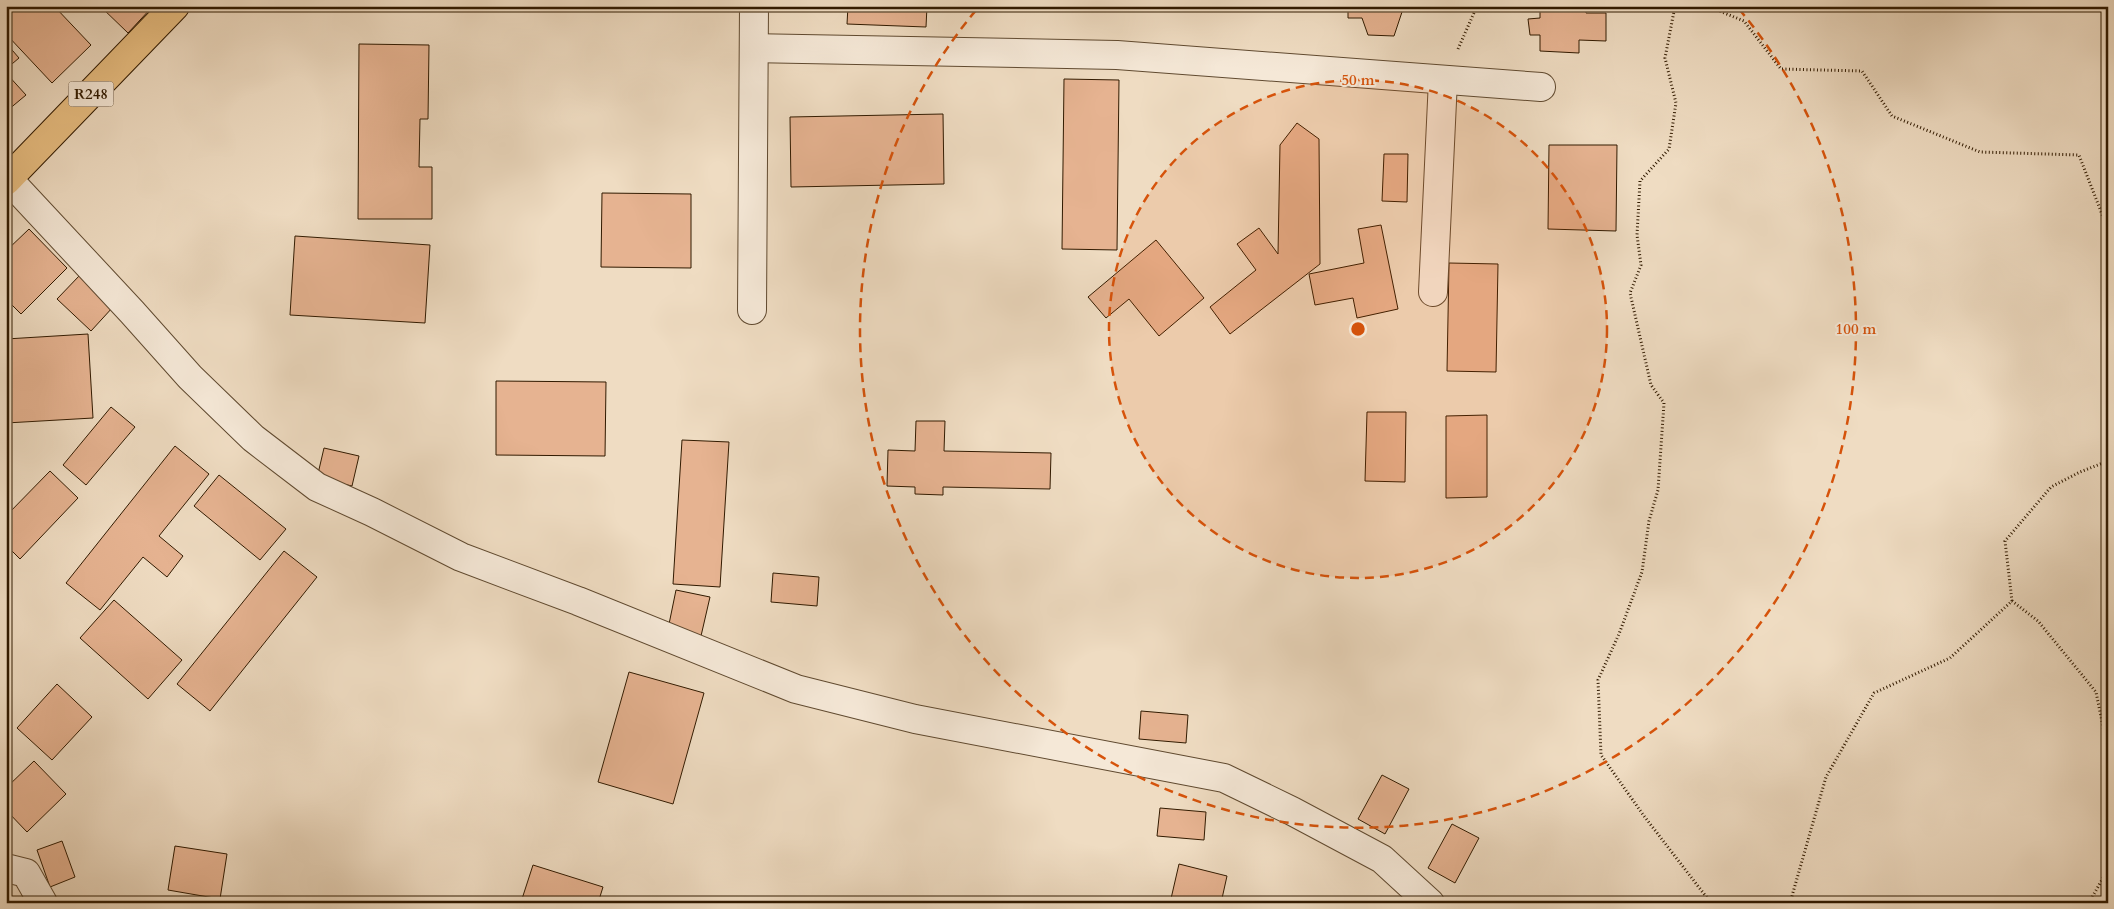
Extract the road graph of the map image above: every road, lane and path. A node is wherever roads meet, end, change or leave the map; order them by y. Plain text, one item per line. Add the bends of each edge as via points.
1 (175, 6) edge
2 (754, 6) edge
3 (1477, 6) edge
4 (1675, 6) edge
5 (1707, 6) edge
6 (754, 48) junction
7 (1443, 80) junction
8 (1541, 87) dead end
9 (7, 180) edge
10 (2108, 239) edge
11 (1433, 292) dead end
12 (752, 310) dead end
13 (2108, 461) edge
14 (2012, 601) junction
15 (2108, 751) edge
16 (6, 868) edge
17 (2108, 869) edge
18 (43, 903) edge
19 (1430, 903) edge
20 (1711, 903) edge
21 (1790, 903) edge
22 (2089, 903) edge

1 - 9 main road, R248
2 - 6 street
3 - 7 path
4 - 20 path via 1664,58 1676,103 1669,149 1640,181 1637,235 1641,265 1630,293 1651,385 1664,404 1658,490 1649,521 1642,572 1598,680 1601,755
5 - 10 path via 1744,21 1781,69 1862,71 1892,116 1980,152 2079,155 2105,222
6 - 7 street via 1118,55
6 - 12 street
7 - 8 street
7 - 11 street
9 - 19 street via 190,377 253,438 317,487 461,557 796,688 915,719 1224,778 1382,859
13 - 14 path via 2052,487 2005,541
14 - 15 path via 2038,621 2096,692
14 - 21 path via 1950,658 1874,693 1826,777
16 - 18 street via 26,874
17 - 22 path

